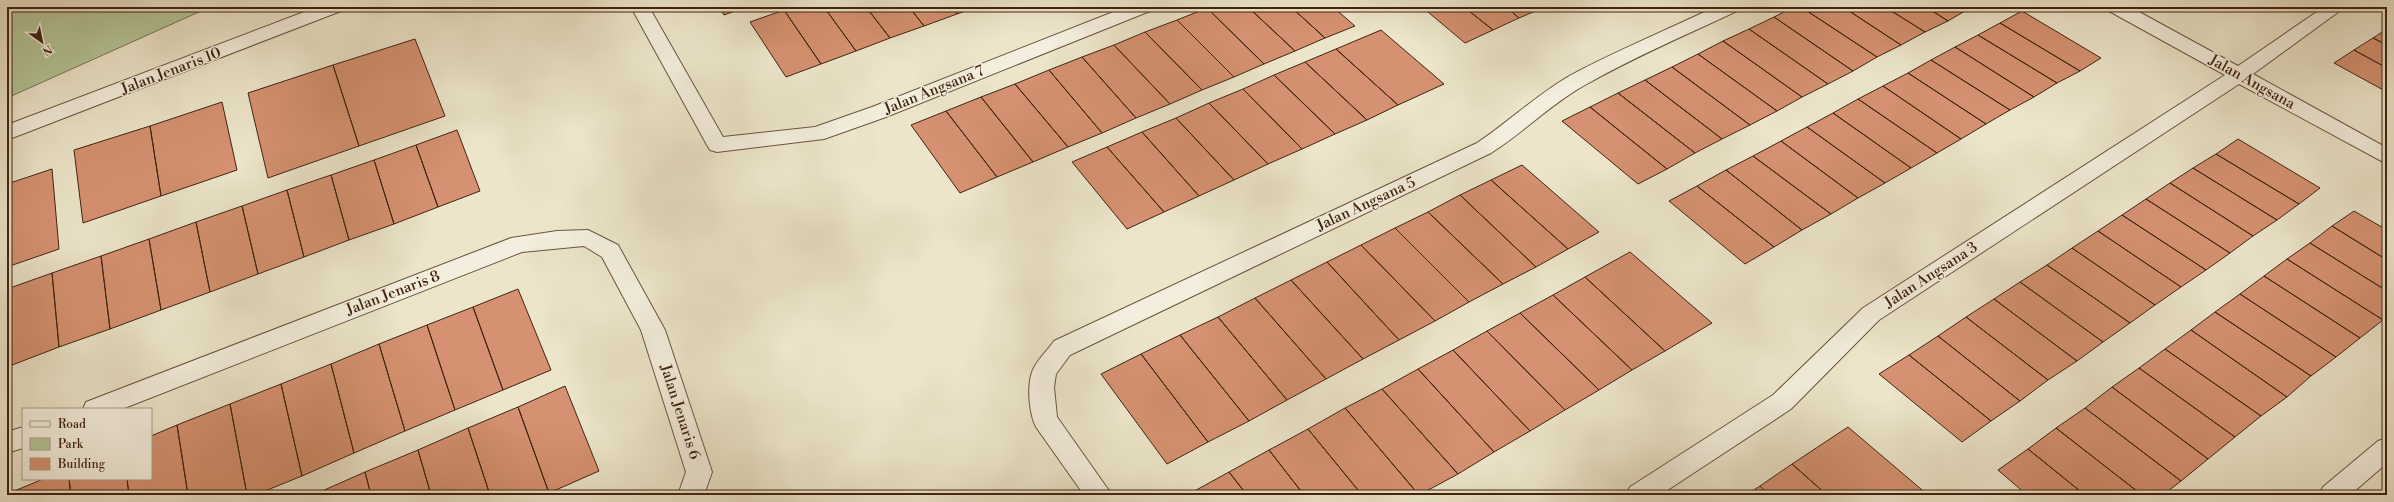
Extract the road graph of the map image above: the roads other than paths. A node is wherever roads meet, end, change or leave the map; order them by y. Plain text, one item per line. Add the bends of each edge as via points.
1 (334, 7) edge
2 (640, 7) edge
3 (1143, 7) edge
4 (1730, 7) edge
5 (2116, 7) edge
6 (2336, 7) edge
7 (2239, 75) junction
8 (7, 133) edge
9 (2387, 157) edge
10 (653, 330) joint
11 (98, 408) edge
12 (22, 437) edge
13 (7, 443) edge
14 (2387, 448) edge
15 (691, 495) edge
16 (1099, 495) edge
17 (1639, 495) edge
18 (2332, 495) edge

1 - 8 street, Jalan Jenaris 10
2 - 3 street, Jalan Angsana 7 via 717,145 817,134 879,112
4 - 16 street, Jalan Angsana 5 via 1578,80 1543,102 1510,131 1484,148 1062,348 1044,372 1042,387 1045,420
5 - 7 street, Jalan Angsana
6 - 7 street, Jalan Angsana 3
7 - 9 street, Jalan Angsana
7 - 17 street, Jalan Angsana 3 via 1871,314 1782,402
10 - 11 street, Jalan Jenaris 8 via 610,251 588,238 519,244
10 - 15 street, Jalan Jenaris 6 via 699,472
12 - 13 street
14 - 18 street

